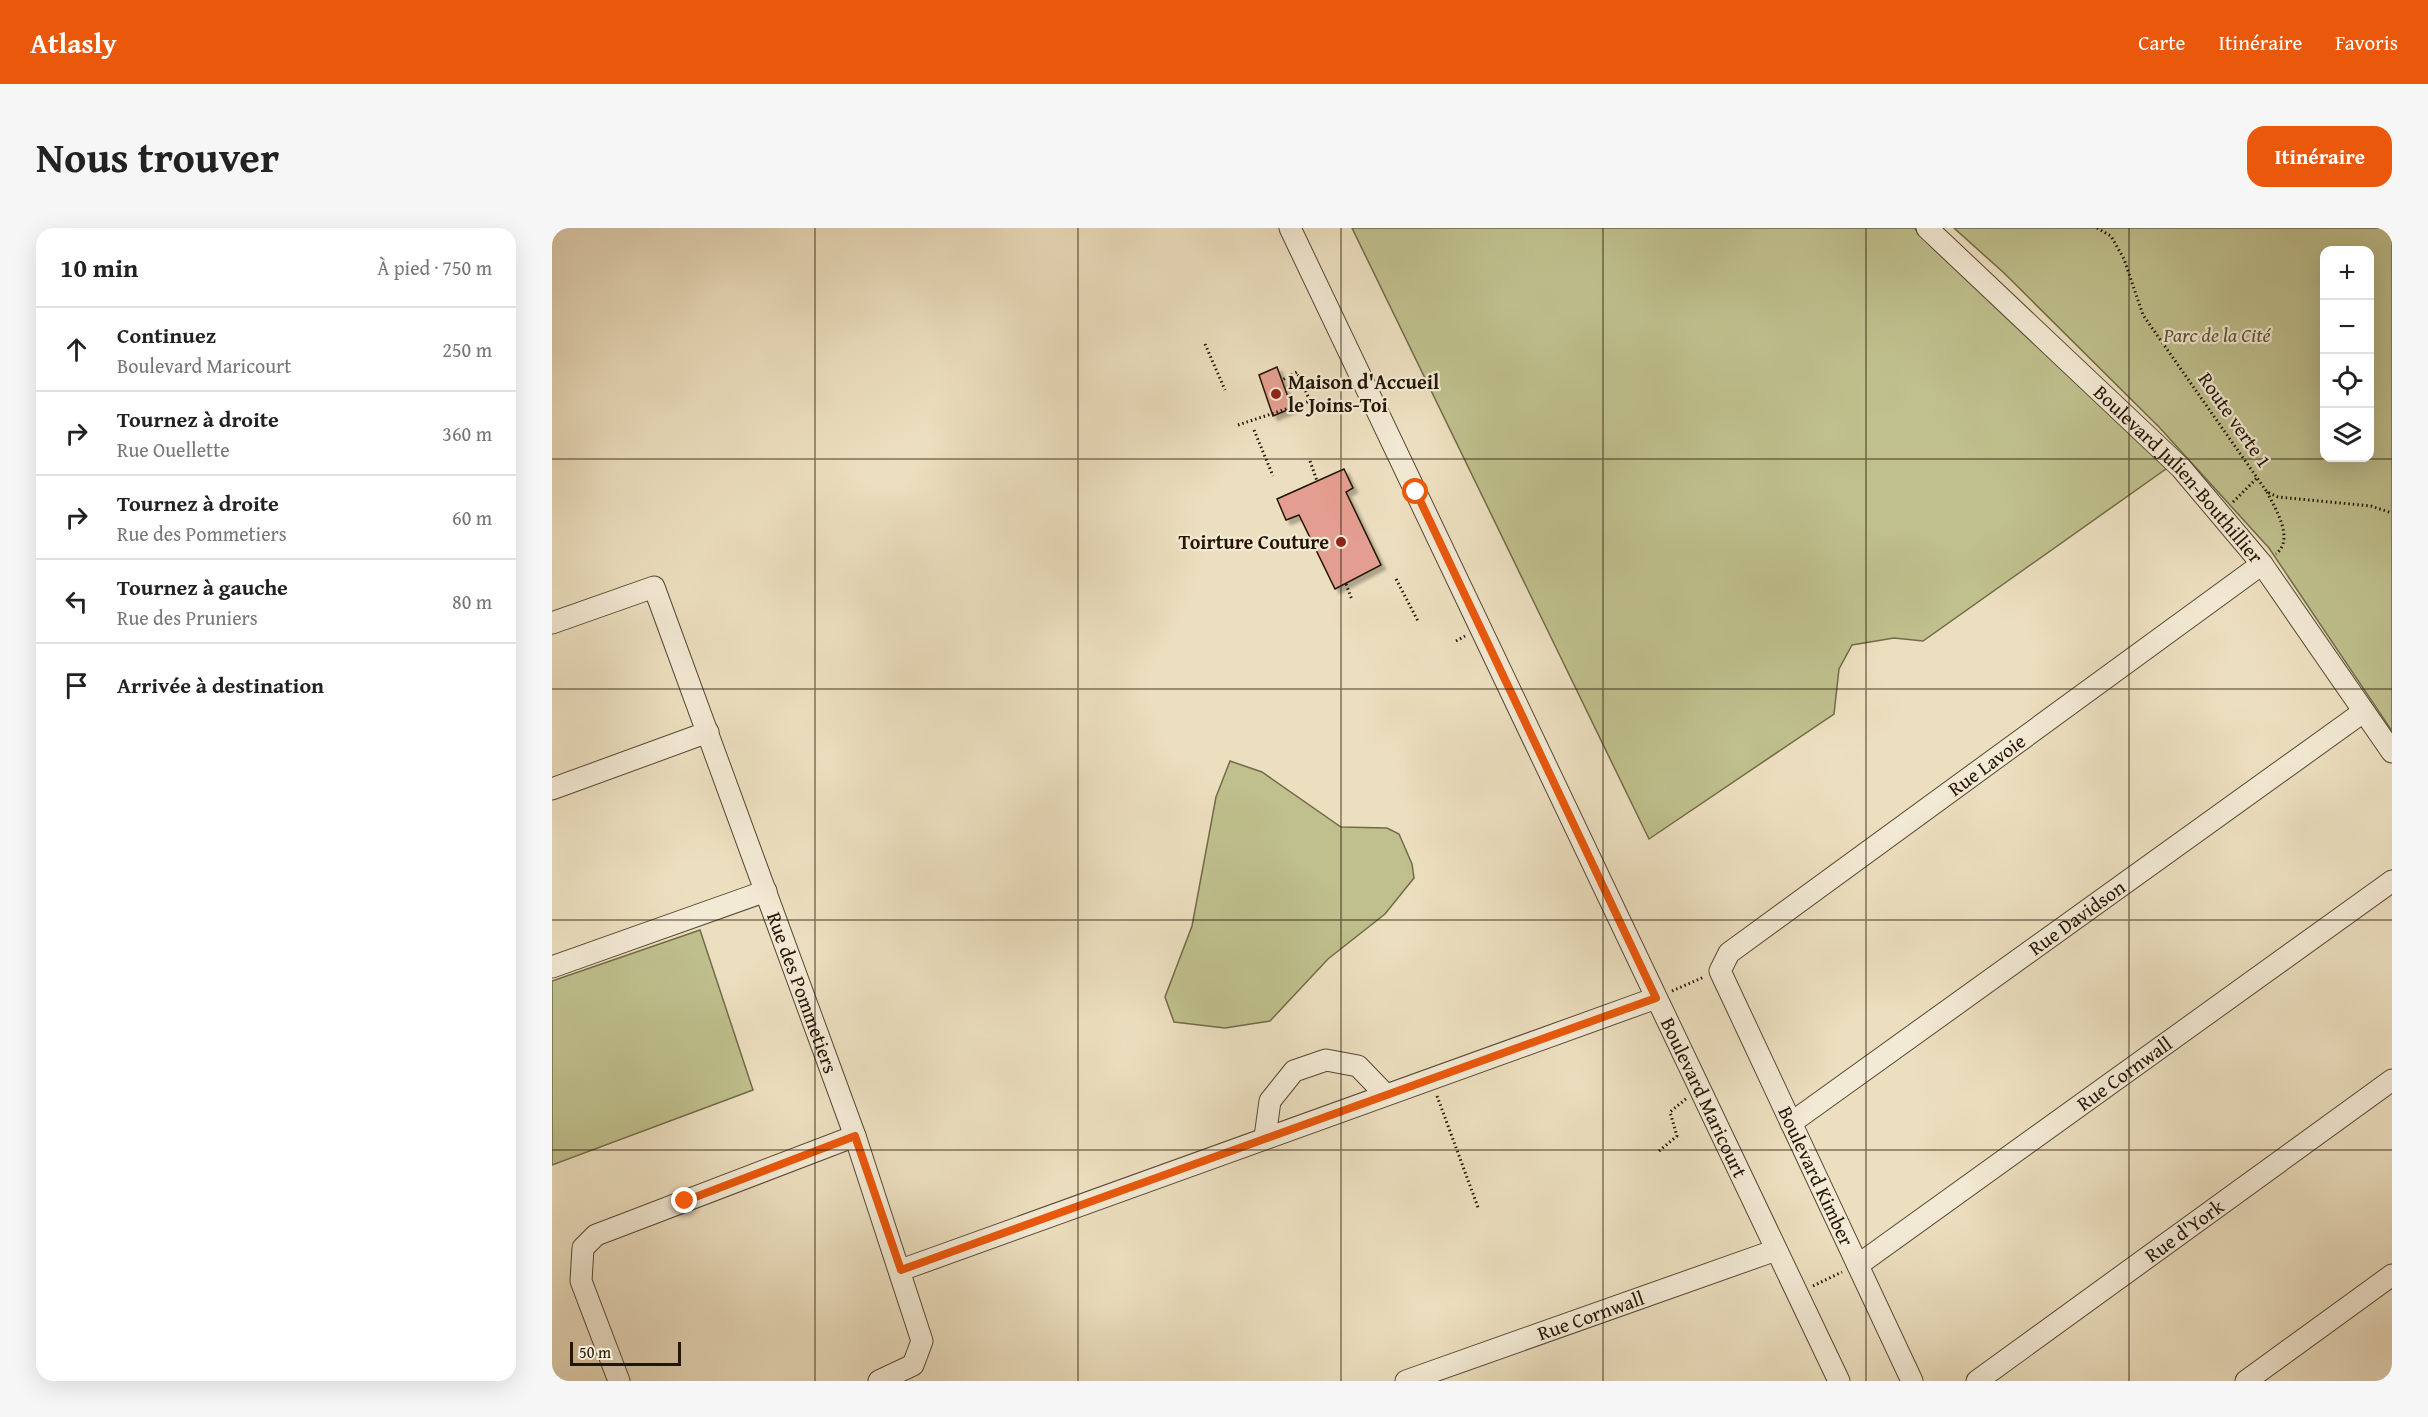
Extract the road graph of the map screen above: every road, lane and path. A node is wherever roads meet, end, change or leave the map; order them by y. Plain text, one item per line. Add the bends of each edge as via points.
1 (1290, 228) edge
2 (1927, 228) edge
3 (2097, 228) edge
4 (1205, 344) dead end
5 (1282, 380) dead end
6 (1225, 390) dead end
7 (1310, 401) junction
8 (1315, 409) dead end
9 (1238, 425) dead end
10 (1254, 430) dead end
11 (1310, 461) dead end
12 (1273, 476) dead end
13 (2257, 478) junction
14 (1317, 481) dead end
15 (2267, 492) junction
16 (2392, 513) edge
17 (2220, 514) junction
18 (2262, 564) junction
19 (1396, 579) dead end
20 (1346, 584) dead end
21 (1352, 600) dead end
22 (1418, 621) dead end
23 (552, 623) edge
24 (2363, 712) junction
25 (708, 732) junction
26 (2392, 752) edge
27 (552, 789) edge
28 (2392, 881) edge
29 (766, 891) junction
30 (552, 967) edge
31 (1714, 973) junction
32 (1683, 980) dead end
33 (1690, 984) junction
34 (1687, 992) dead end
35 (1656, 998) junction
36 (1431, 1078) junction
37 (2392, 1080) edge
38 (1699, 1088) junction
39 (1385, 1094) junction
40 (1791, 1122) junction
41 (855, 1136) junction
42 (1265, 1137) junction
43 (1659, 1151) dead end
44 (1479, 1210) dead end
45 (1776, 1250) junction
46 (1852, 1268) junction
47 (901, 1270) junction
48 (2392, 1275) edge
49 (1818, 1297) dead end
50 (619, 1381) edge
51 (879, 1381) edge
52 (1406, 1381) edge
53 (1839, 1381) edge
54 (1912, 1381) edge
55 (1977, 1381) edge
56 (2246, 1381) edge

1 - 35 street, Boulevard Maricourt
2 - 17 street, Boulevard Julien-Bouthillier via 2139,426
3 - 13 path, Route verte 1 via 2111,236 2124,259 2143,315
4 - 6 path
5 - 7 path via 1297,372
7 - 8 path
7 - 9 path
10 - 12 path
11 - 14 path
13 - 15 path, Route verte 1
13 - 17 path
15 - 16 path, Route verte 1 via 2278,497 2371,506
15 - 18 path via 2284,532 2280,550
17 - 18 street, Boulevard Julien-Bouthillier
18 - 24 street, Boulevard Julien-Bouthillier
18 - 31 street, Rue Lavoie via 1729,953
19 - 22 path
20 - 21 path
23 - 25 street, Rue des Pommetiers via 654,587
24 - 26 street, Boulevard Julien-Bouthillier
24 - 40 street, Rue Davidson
25 - 27 street
25 - 29 street, Rue des Pommetiers
28 - 46 street, Rue Cornwall
29 - 30 street
29 - 41 street, Rue des Pommetiers
31 - 33 path
31 - 40 street, Boulevard Kimber
32 - 33 path
33 - 34 path
35 - 36 street
35 - 38 street, Boulevard Maricourt
36 - 39 street
36 - 44 path
37 - 55 street, Rue d'York
38 - 43 path via 1670,1112 1677,1136
38 - 45 street, Boulevard Maricourt
39 - 42 street
39 - 42 street via 1358,1066 1326,1060 1294,1071 1269,1101
40 - 46 street, Boulevard Kimber
41 - 47 street, Rue des Pommetiers
41 - 50 street via 596,1235 583,1248 581,1281
42 - 47 street
45 - 52 street, Rue Cornwall
45 - 53 street, Boulevard Maricourt
46 - 49 path via 1813,1286
46 - 54 street, Boulevard Kimber
47 - 51 street, Rue des Pommetiers via 922,1341 913,1365
48 - 56 street

